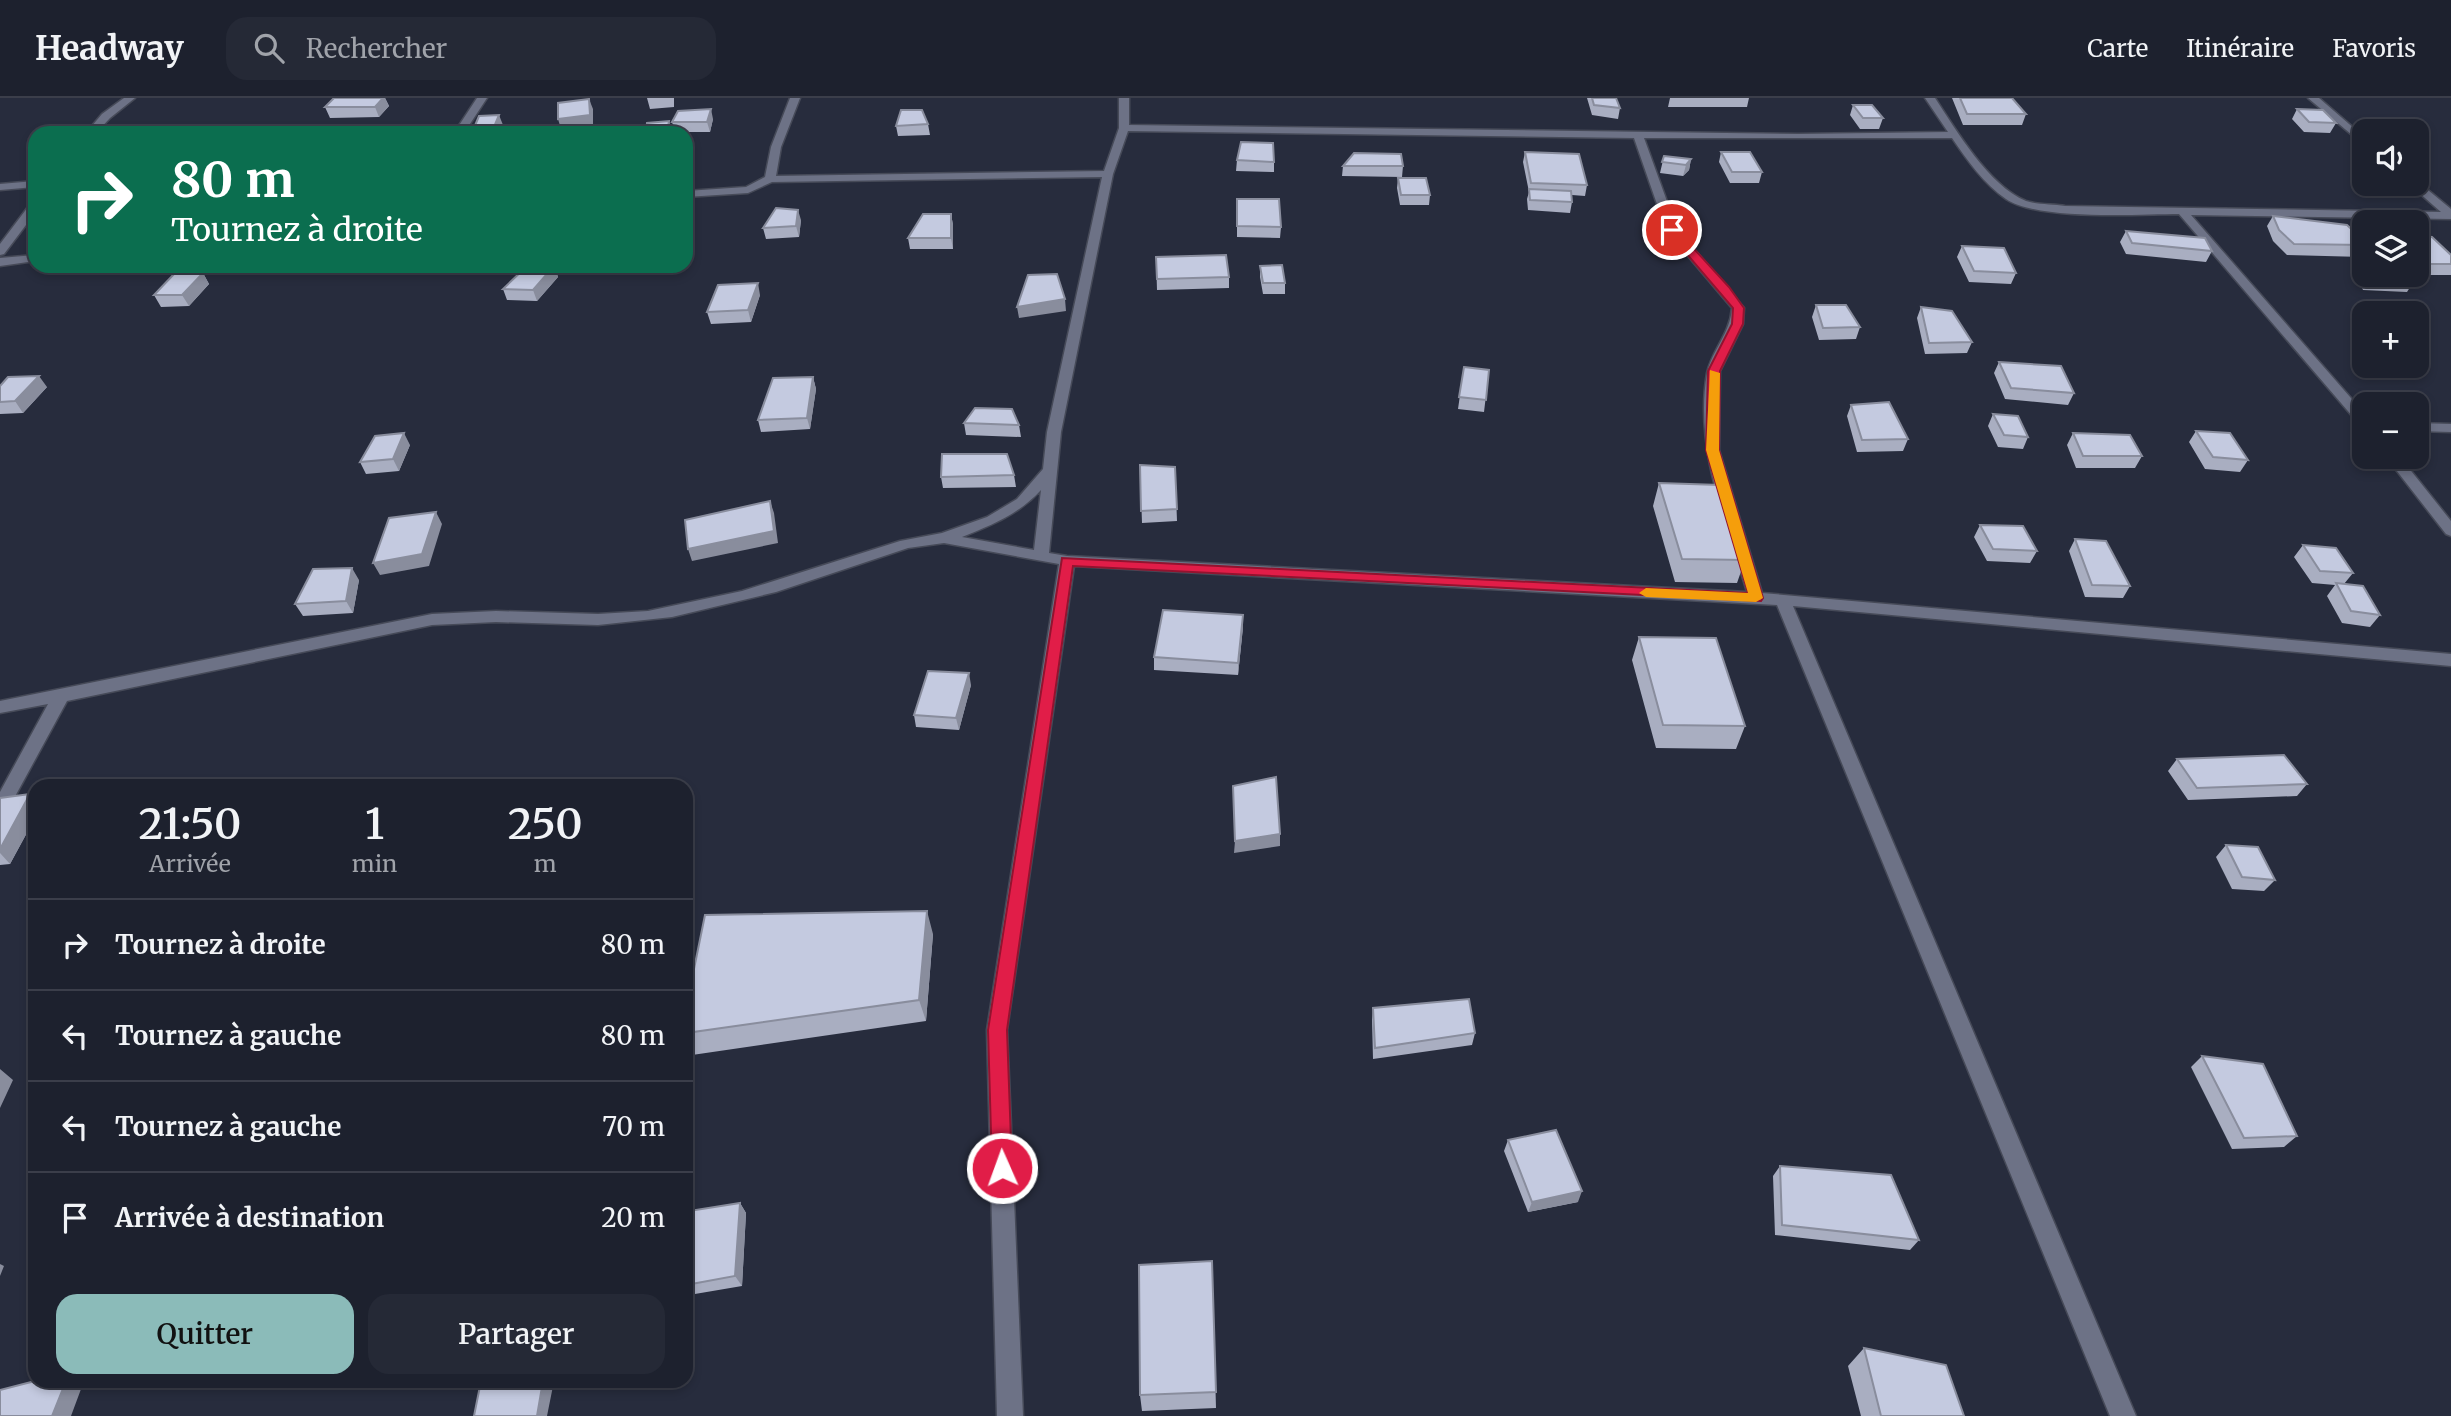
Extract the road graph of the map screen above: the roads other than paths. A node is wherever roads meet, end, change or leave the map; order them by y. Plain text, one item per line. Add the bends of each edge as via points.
1 (130, 98) edge
2 (482, 98) edge
3 (795, 98) edge
4 (1930, 98) edge
5 (2313, 98) edge
6 (1125, 99) edge
7 (97, 126) edge
8 (464, 126) edge
9 (1124, 128) junction
10 (2352, 132) edge
11 (1637, 133) junction
12 (1953, 135) junction
13 (1108, 174) junction
14 (769, 179) junction
15 (28, 185) edge
16 (0, 187) edge
17 (693, 194) edge
18 (2428, 196) edge
19 (2182, 211) junction
20 (28, 214) edge
21 (2451, 216) edge
22 (0, 252) edge
23 (28, 259) edge
24 (0, 262) edge
25 (2352, 407) edge
26 (2429, 428) edge
27 (2451, 429) edge
28 (1051, 469) junction
29 (2402, 469) edge
30 (2451, 531) edge
31 (944, 538) junction
32 (1041, 554) junction
33 (1067, 561) junction
34 (1756, 598) junction
35 (1783, 601) junction
36 (2451, 660) edge
37 (61, 697) junction
38 (0, 707) edge
39 (0, 808) edge
40 (1010, 1416) edge
41 (2123, 1416) edge

1 - 7 street
2 - 8 street
3 - 14 street
4 - 12 street
5 - 10 street
6 - 9 street
9 - 11 street
9 - 13 street
11 - 12 street
11 - 34 street via 1672,230 1738,308 1737,324 1714,371 1712,450
12 - 19 street via 2001,189 2022,203 2065,209
13 - 14 street
13 - 28 street via 1054,432
14 - 17 street via 738,191
15 - 16 street
18 - 21 street
19 - 21 street
19 - 25 street
20 - 22 street
23 - 24 street
26 - 27 street
28 - 31 street via 1022,502 992,520
28 - 32 street
29 - 30 street
31 - 32 street
31 - 37 street via 909,542 714,603 646,617 446,618
32 - 33 street
33 - 34 street
33 - 40 street via 998,1030
34 - 35 street
35 - 36 street
35 - 41 street
37 - 38 street
37 - 39 street

